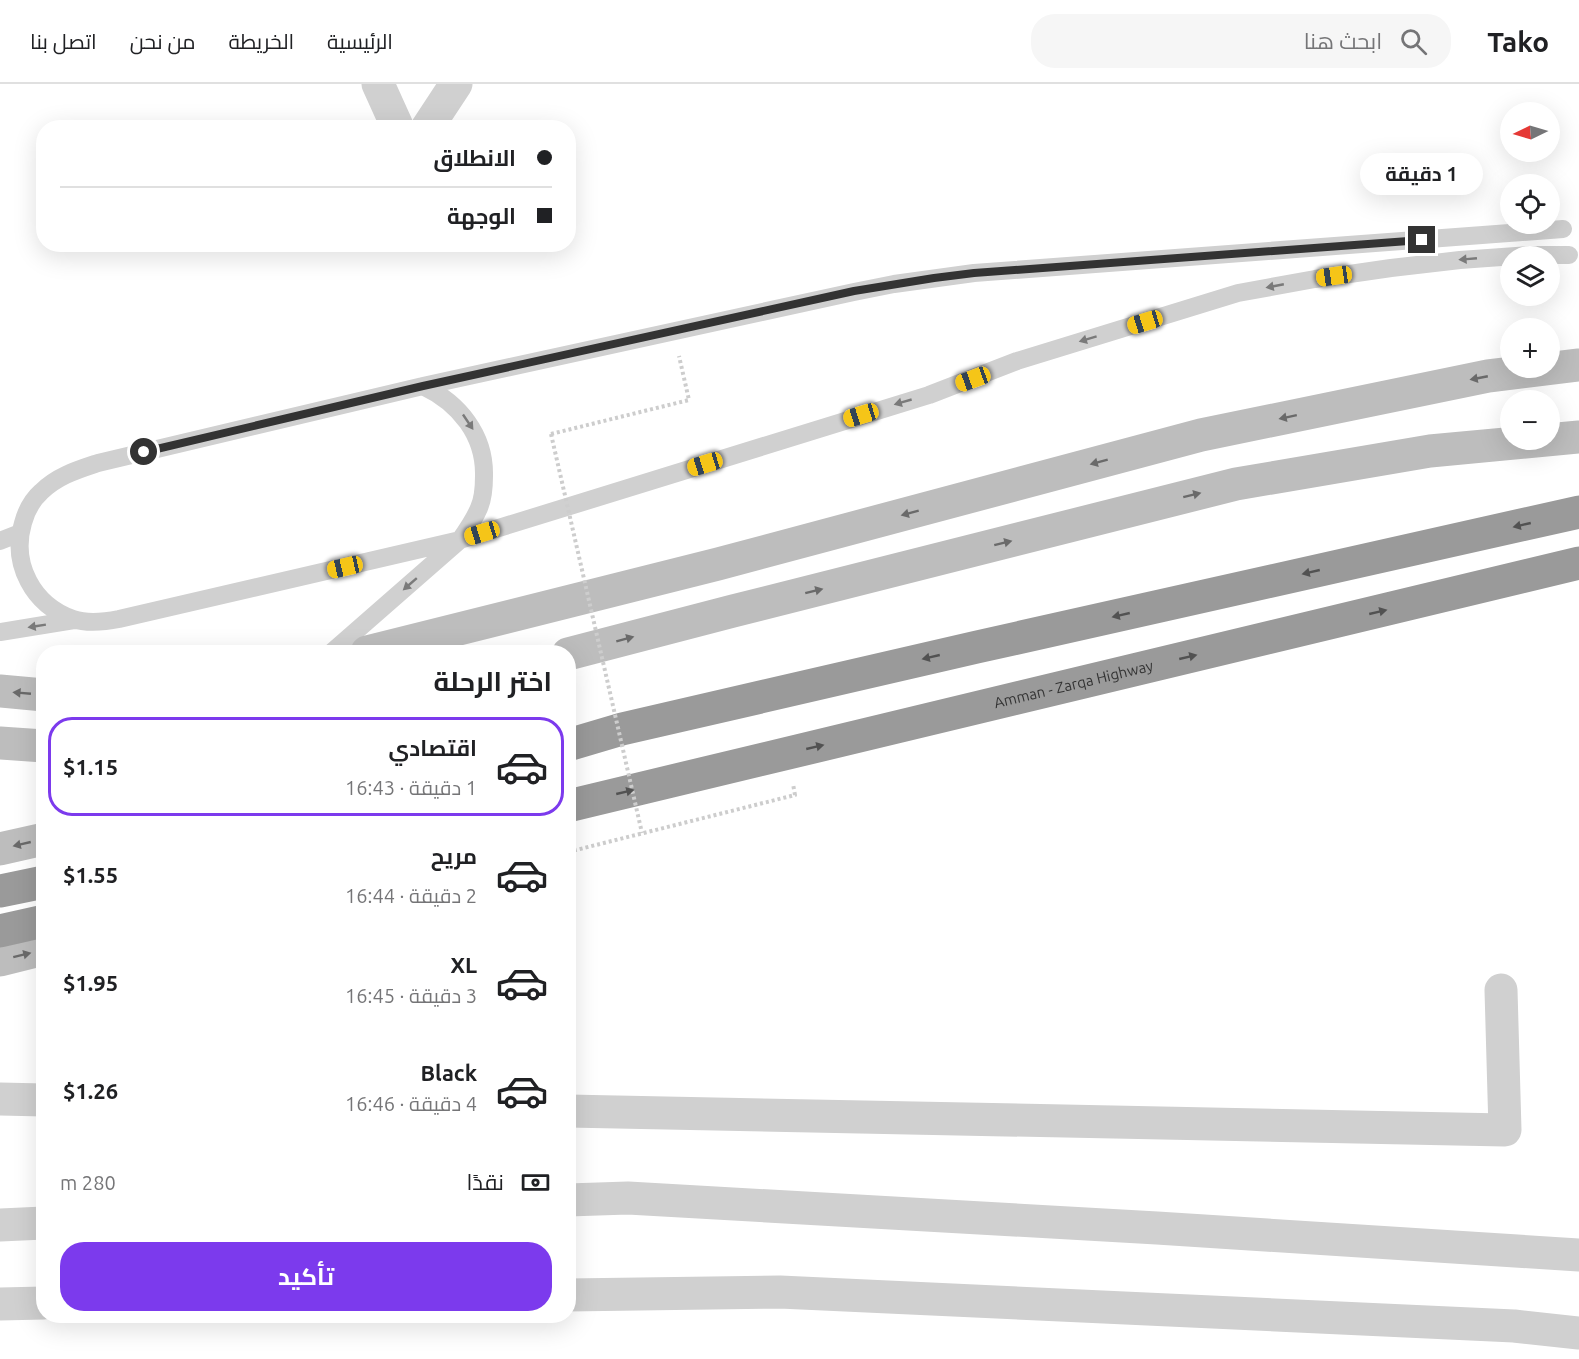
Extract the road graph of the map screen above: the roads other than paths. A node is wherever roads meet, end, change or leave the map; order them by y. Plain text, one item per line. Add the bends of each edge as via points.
1 (378, 84) edge
2 (456, 84) edge
3 (405, 120) edge
4 (417, 120) edge
5 (1563, 229) dead end
6 (1569, 255) dead end
7 (1574, 357) edge
8 (423, 386) junction
9 (1579, 437) edge
10 (1579, 512) edge
11 (20, 533) junction
12 (460, 540) junction
13 (0, 541) edge
14 (1579, 563) edge
15 (75, 620) junction
16 (0, 632) edge
17 (340, 645) edge
18 (395, 645) edge
19 (576, 652) edge
20 (0, 691) edge
21 (36, 694) edge
22 (0, 743) edge
23 (576, 743) edge
24 (36, 745) edge
25 (576, 804) edge
26 (36, 841) edge
27 (0, 849) edge
28 (36, 884) edge
29 (0, 891) edge
30 (36, 923) edge
31 (0, 931) edge
32 (36, 951) edge
33 (0, 960) edge
34 (1501, 990) dead end
35 (0, 1099) edge
36 (36, 1100) edge
37 (576, 1111) edge
38 (576, 1200) edge
39 (36, 1223) edge
40 (0, 1225) edge
41 (1579, 1256) edge
42 (576, 1295) edge
43 (36, 1303) edge
44 (0, 1304) edge
45 (1579, 1333) edge

1 - 3 street
2 - 4 street
5 - 8 lane via 924,279
6 -> 12 lane via 1426,264 1238,293 1017,361 928,395
7 -> 18 street via 1201,435
8 - 11 lane via 76,470 39,493 26,512
8 -> 12 lane via 463,414 480,447 484,466 480,506
19 -> 9 street via 1236,484 1430,451
10 -> 23 highway via 966,649
11 - 13 lane
11 - 15 lane via 19,556 25,577 37,596
12 - 15 lane via 119,619 96,623
12 -> 17 lane
25 -> 14 highway, Amman - Zarqa Highway
15 -> 16 lane
21 -> 20 street
22 - 24 street
26 -> 27 street
28 - 29 highway
30 - 31 highway
33 -> 32 street
34 - 37 street via 1505,1130
35 - 36 street
38 - 41 street via 640,1198
39 - 40 street
42 - 45 street via 780,1292 1514,1326
43 - 44 street

